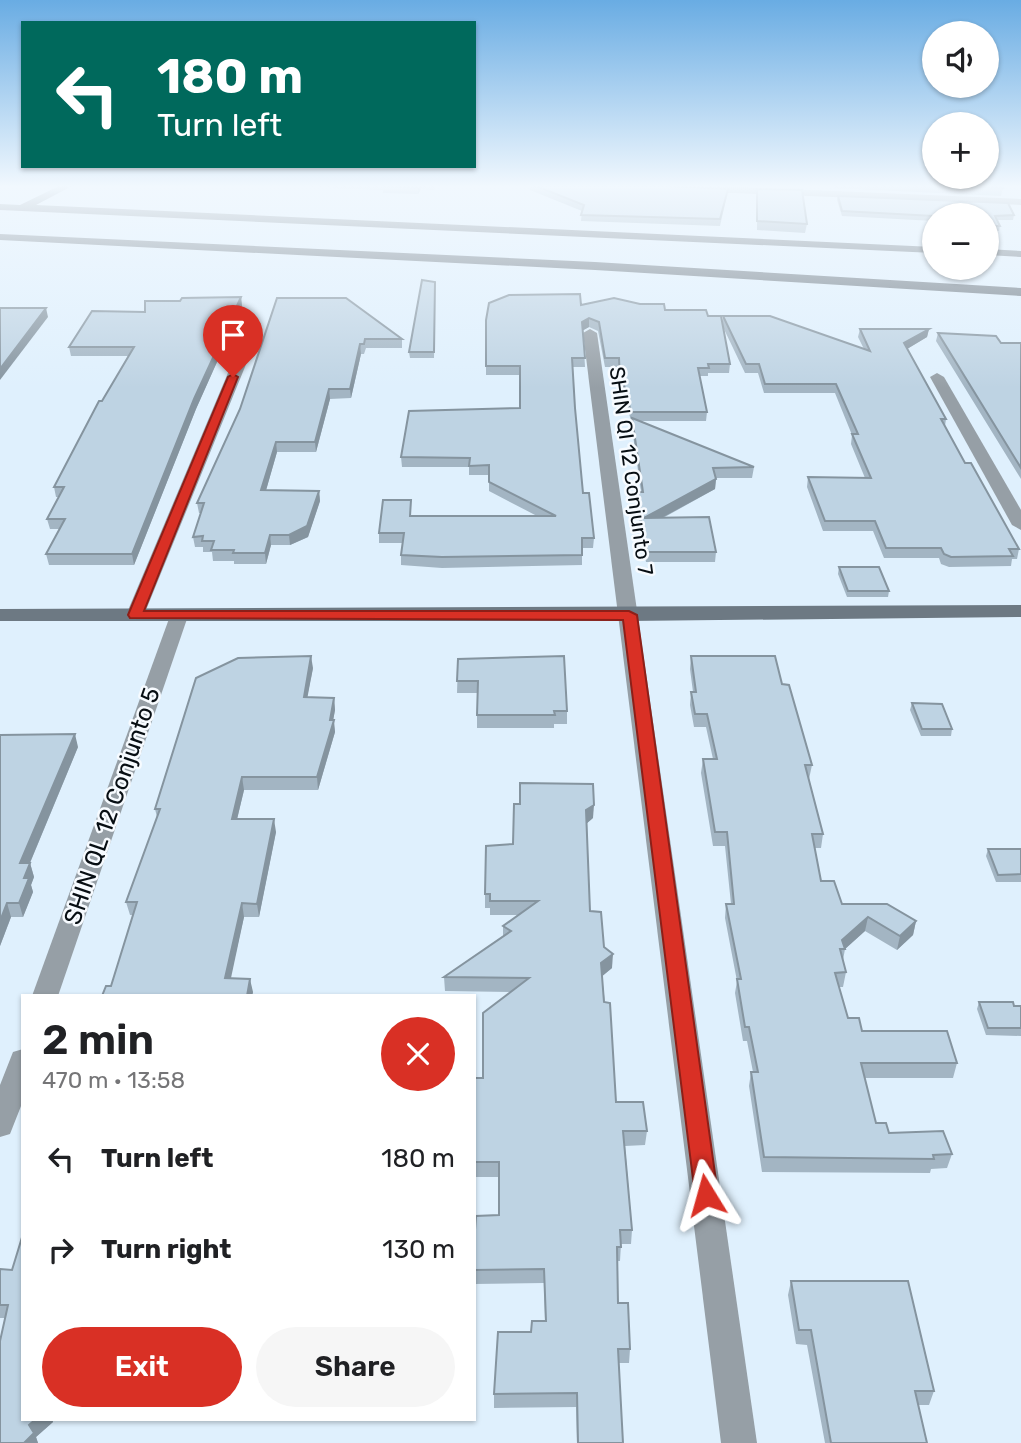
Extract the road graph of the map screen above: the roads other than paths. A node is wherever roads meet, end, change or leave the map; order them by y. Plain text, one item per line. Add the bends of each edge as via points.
1 (326, 253) edge
2 (1021, 292) edge
3 (253, 330) dead end
4 (590, 333) dead end
5 (937, 377) dead end
6 (1021, 525) edge
7 (1021, 611) edge
8 (0, 615) edge
9 (135, 615) junction
10 (629, 615) junction
11 (179, 616) junction
12 (47, 994) edge
13 (21, 1066) edge
14 (0, 1125) edge
15 (739, 1443) edge

1 - 2 main road
3 - 9 street
4 - 10 street, SHIN QI 12 Conjunto 7
5 - 6 street
7 - 10 main road
8 - 9 main road
9 - 11 main road
10 - 11 main road
10 - 15 street, SHIN QI 12 Conjunto 7
11 - 12 street, SHIN QL 12 Conjunto 5
13 - 14 street

